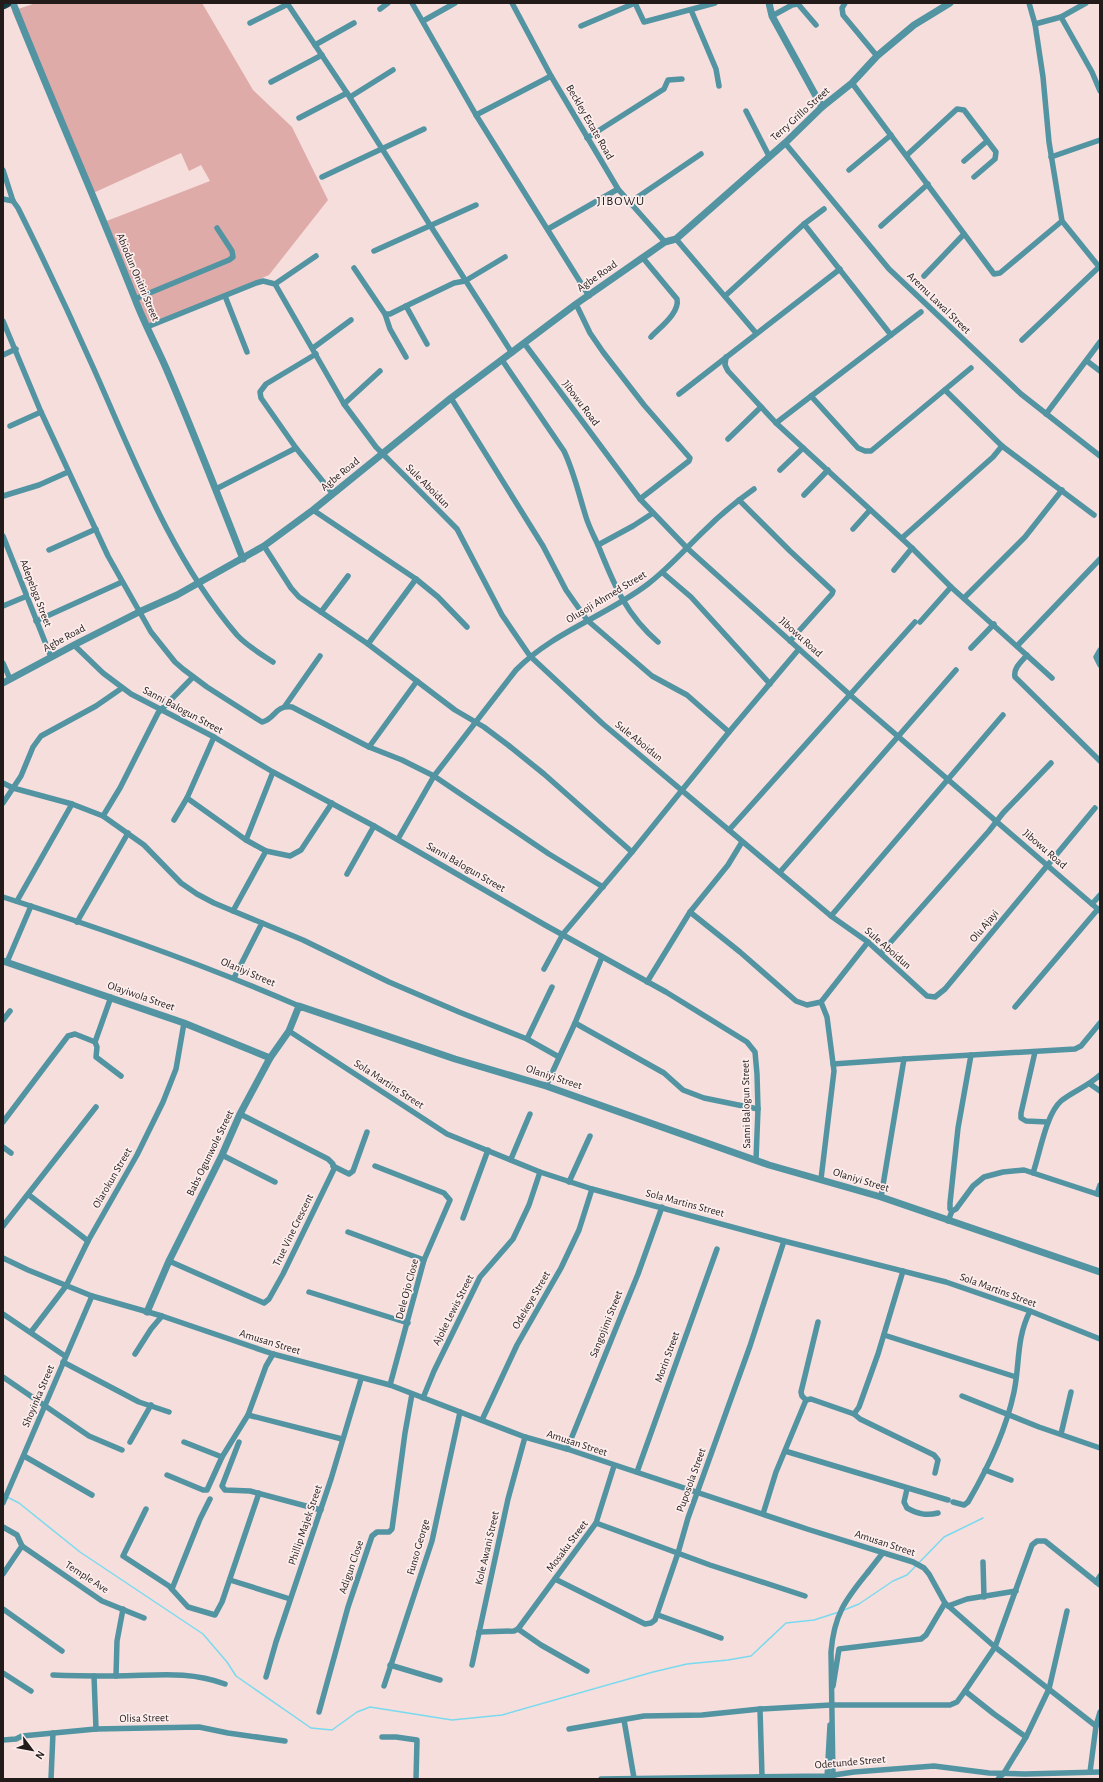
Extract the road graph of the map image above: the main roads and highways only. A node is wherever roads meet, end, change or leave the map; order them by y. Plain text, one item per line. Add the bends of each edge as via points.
1 (7, 3) edge
2 (3, 5) edge

1 - 2 highway

